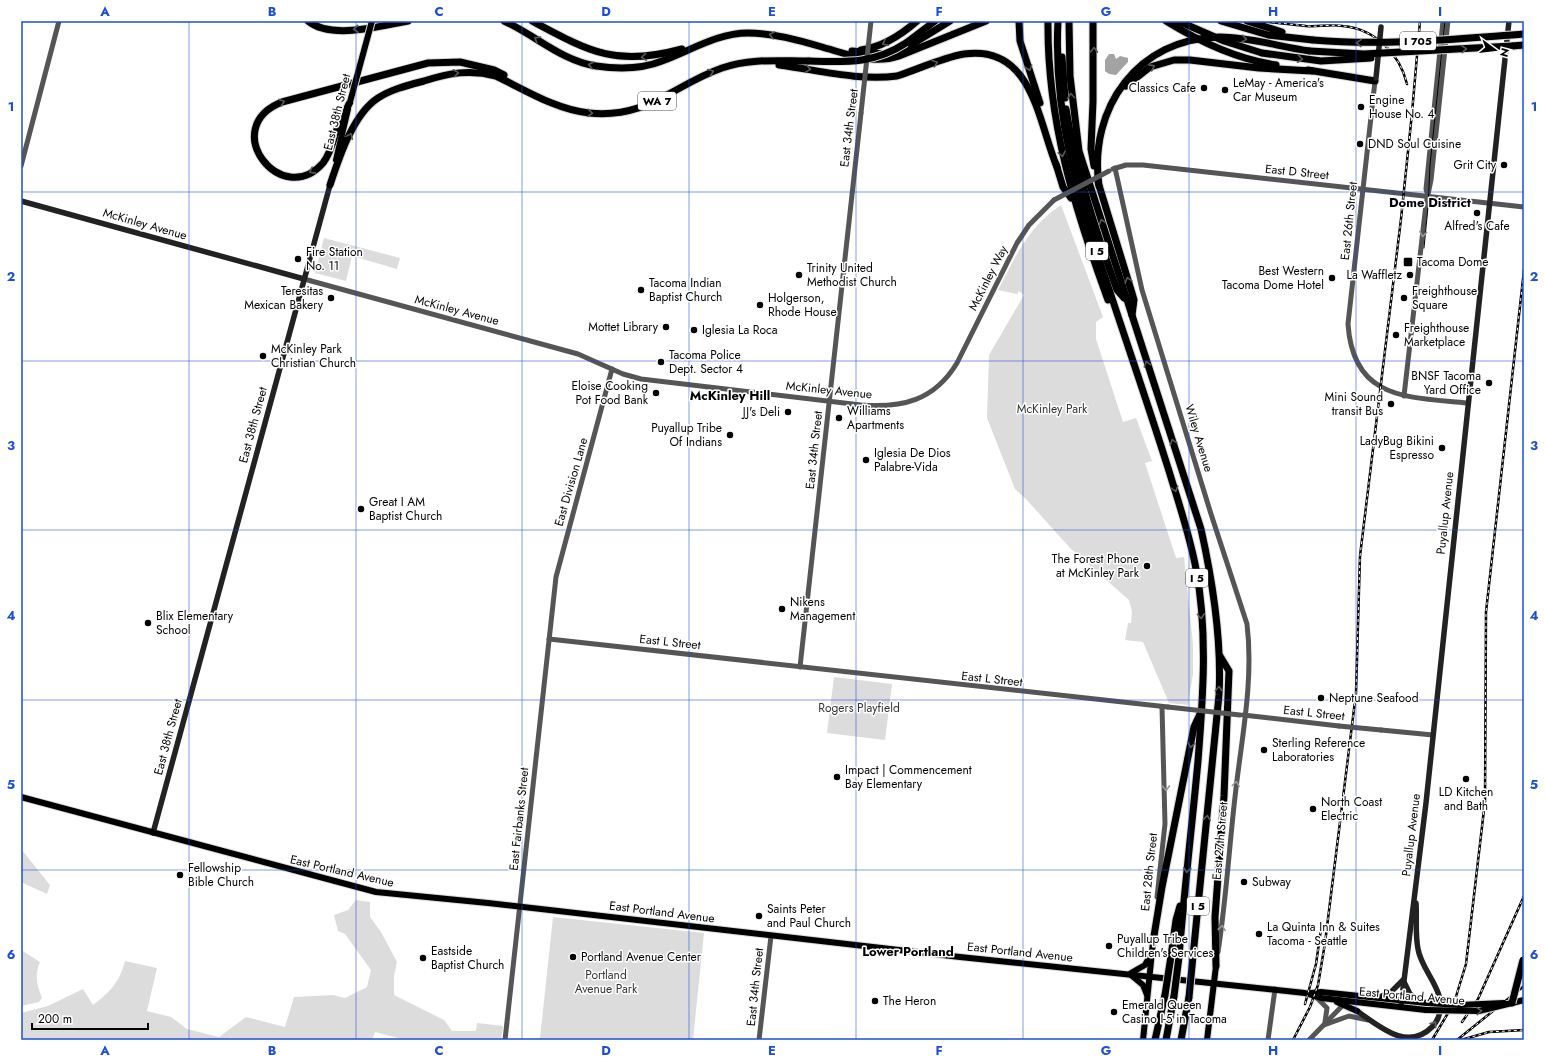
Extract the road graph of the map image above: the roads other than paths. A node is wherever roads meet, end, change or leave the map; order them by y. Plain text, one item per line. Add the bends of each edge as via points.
1 (59, 21) edge
2 (308, 21) edge
3 (372, 21) edge
4 (408, 21) edge
5 (504, 21) edge
6 (532, 21) edge
7 (871, 21) edge
8 (917, 21) edge
9 (935, 21) edge
10 (950, 21) edge
11 (986, 21) edge
12 (1019, 21) edge
13 (1048, 21) edge
14 (1058, 21) edge
15 (1062, 21) edge
16 (1069, 21) edge
17 (1093, 21) edge
18 (1166, 21) edge
19 (1178, 21) edge
20 (1221, 21) edge
21 (1248, 21) edge
22 (1443, 21) edge
23 (1448, 21) edge
24 (1509, 21) edge
25 (1381, 24) edge
26 (926, 25) edge
27 (1524, 34) edge
28 (1313, 40) junction
29 (709, 41) junction
30 (810, 44) junction
31 (1062, 44) junction
32 (1524, 46) edge
33 (847, 50) junction
34 (1426, 51) junction
35 (755, 61) junction
36 (1312, 71) junction
37 (1376, 80) junction
38 (350, 102) junction
39 (553, 103) junction
40 (1101, 128) junction
41 (21, 166) edge
42 (1057, 167) junction
43 (1115, 168) junction
44 (330, 185) junction
45 (1099, 186) junction
46 (1363, 189) junction
47 (1428, 196) junction
48 (21, 201) edge
49 (1074, 203) junction
50 (1489, 204) junction
51 (1524, 207) edge
52 (304, 279) junction
53 (1132, 319) junction
54 (612, 369) junction
55 (1404, 396) junction
56 (829, 401) junction
57 (1467, 403) junction
58 (893, 406) joint
59 (1163, 452) junction
60 (553, 601) joint
61 (549, 639) junction
62 (1219, 654) junction
63 (800, 667) junction
64 (1162, 707) junction
65 (1202, 708) junction
66 (1243, 715) junction
67 (1432, 736) junction
68 (21, 797) edge
69 (153, 833) junction
70 (1415, 889) junction
71 (519, 906) junction
72 (771, 936) junction
73 (1153, 946) junction
74 (1175, 957) junction
75 (1523, 960) edge
76 (1216, 966) junction
77 (1129, 974) junction
78 (1150, 977) junction
79 (1404, 980) junction
80 (1214, 984) junction
81 (1275, 989) junction
82 (1311, 993) junction
83 (1148, 996) junction
84 (1379, 998) junction
85 (1524, 1000) edge
86 (1345, 1003) junction
87 (1401, 1003) junction
88 (1512, 1003) junction
89 (1425, 1005) junction
90 (1357, 1011) joint
91 (1376, 1024) junction
92 (1324, 1025) junction
93 (504, 1040) edge
94 (760, 1040) edge
95 (1143, 1040) edge
96 (1155, 1040) edge
97 (1166, 1040) edge
98 (1183, 1040) edge
99 (1207, 1040) edge
100 (1268, 1040) edge
101 (1309, 1040) edge

1 - 41 street
4 -> 2 highway via 333,30 316,27
3 - 38 main road, East 38th Street, bridge
29 -> 5 highway via 660,62 608,68 581,63
29 -> 6 highway via 652,56 617,57 587,48
7 - 56 street, East 34th Street, bridge
8 -> 33 highway via 898,36 882,44 867,49
9 - 26 highway
10 - 33 highway via 911,45 892,52 881,54
11 - 30 highway via 899,56 884,59 863,58
12 -> 42 highway via 1024,52
13 -> 49 highway, I 5 via 1048,46 1060,144
14 - 31 highway, I 5
15 - 31 highway, I 5
16 - 31 highway, I 5
45 -> 17 highway via 1091,149
18 - 36 highway via 1221,50 1252,61
19 -> 34 highway, I 705, bridge via 1242,47 1292,58 1339,61
20 - 28 highway via 1268,35
21 - 28 highway
22 - 47 street via 1426,188
23 - 47 street
24 - 50 main road, Puyallup Avenue
25 - 37 main road, East 26th Street, bridge
26 - 35 highway, WA 7, bridge via 906,43 884,55 862,61
27 -> 28 highway, I 705, bridge via 1393,43
30 -> 29 highway via 774,35 750,33 733,34
30 - 33 highway
53 -> 31 highway, I 5 via 1079,151
31 - 59 highway, I 5 via 1058,78 1063,128 1075,179 1094,245
34 -> 32 highway, I 705, bridge
40 -> 34 highway, bridge via 1114,97 1133,73 1149,59 1178,44 1203,38 1230,37 1295,49 1346,54
39 -> 35 highway, WA 7 via 589,113 625,111 653,103 707,74 739,63
35 -> 42 highway via 886,78 964,54 980,54 998,59 1020,74 1030,88
36 - 37 highway
40 -> 36 highway via 1110,108 1125,88 1141,73 1158,64 1190,60
37 - 46 street, East 26th Street
38 -> 39 highway, WA 7 via 325,159 314,171 297,176 285,176 269,168 260,159 254,141 256,125 262,115 274,105 408,67 448,61 481,66 505,75
38 - 44 main road, East 38th Street
44 -> 39 highway via 359,118 372,103 397,89 450,73 473,72 496,76
40 - 45 highway via 1097,156
42 - 49 highway via 1063,188
43 - 46 street, East D Street via 1136,165
43 - 58 street, McKinley Way, bridge via 1054,200 1029,225 1017,243 947,378 936,389
43 - 66 street, Wiley Avenue via 1142,290 1247,624 1249,638
44 - 52 main road, East 38th Street
53 -> 45 highway via 1134,300
46 - 47 street, East D Street
46 - 55 street, East 26th Street via 1348,324 1350,342 1356,360 1367,377 1382,388
47 - 50 street, East D Street
47 -> 55 street
48 - 52 main road, McKinley Avenue
49 - 59 highway, I 5
50 - 51 street, East D Street
50 - 57 main road, Puyallup Avenue
52 - 54 street, McKinley Avenue via 571,352
52 - 69 main road, East 38th Street
62 -> 53 highway, I 5 via 1208,560 1201,530
54 - 56 street, McKinley Avenue via 647,380
54 - 60 street, East Division Lane via 561,555
55 - 57 street, East 26th Street
56 - 58 street, McKinley Avenue
56 - 63 street, East 34th Street
57 - 67 main road, Puyallup Avenue
59 -> 65 highway, I 5 via 1196,570 1203,637
60 - 61 street, East Fairbanks Street
61 - 63 street, East L Street
61 - 71 street, East Fairbanks Street
62 - 76 highway via 1229,671 1224,804 1215,917
98 -> 62 highway, I 5, bridge via 1219,695
63 - 64 street, East L Street
64 - 66 street, East L Street, bridge
64 -> 73 street, East 28th Street via 1165,824
65 -> 73 highway via 1194,727 1162,887
65 -> 74 highway, I 5
66 - 67 street, East L Street, bridge
76 -> 66 street, East 27th Street via 1226,904
67 - 70 main road, Puyallup Avenue
68 - 69 main road, East Portland Avenue
69 - 71 main road, East Portland Avenue via 376,892
70 - 79 main road, Puyallup Avenue
91 -> 70 main road via 1397,1036 1412,1038 1431,1028 1437,1021 1440,1011 1438,995 1420,959
71 - 72 main road, East Portland Avenue
71 - 93 street, East Fairbanks Street
72 - 77 main road, East Portland Avenue
72 - 94 street, East 34th Street
73 - 77 main road via 1145,966
73 - 78 main road, East 28th Street
74 - 96 highway, bridge
74 - 97 highway, I 5, bridge via 1174,996
75 - 88 highway, bridge
76 - 80 main road, East 27th Street
77 - 78 main road, East Portland Avenue
77 - 83 main road via 1143,985
78 - 80 main road, East Portland Avenue
78 - 83 main road, East 28th Street
79 - 84 main road via 1391,992
79 - 87 main road, Puyallup Avenue
79 - 89 main road via 1410,994
80 - 81 main road, East Portland Avenue
80 - 99 main road, East 27th Street
81 - 82 main road, East Portland Avenue
81 - 100 street
82 - 84 main road, East Portland Avenue
82 - 86 main road, East Portland Avenue
82 - 92 street via 1327,1008
83 - 95 main road, East 28th Street
84 - 87 main road, East Portland Avenue
85 - 88 main road, East Portland Avenue
86 - 87 main road, East Portland Avenue
86 - 90 main road
86 - 92 street
87 - 89 main road, East Portland Avenue
88 - 89 main road, East Portland Avenue, bridge via 1479,1011
90 - 91 main road
91 - 92 street via 1349,1016
92 - 101 street

